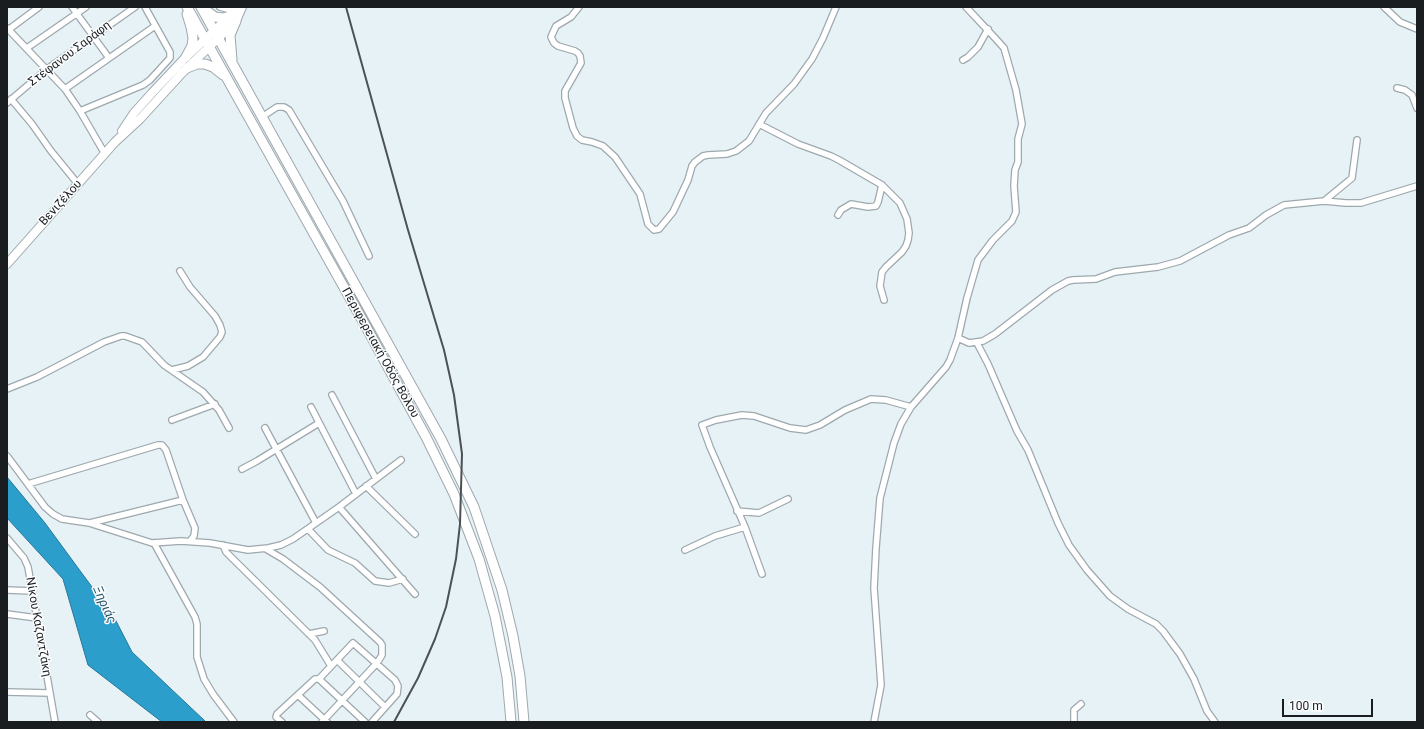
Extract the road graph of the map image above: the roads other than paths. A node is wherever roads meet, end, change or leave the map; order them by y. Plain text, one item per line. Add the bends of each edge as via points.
1 (39, 7) edge
2 (72, 7) edge
3 (86, 7) edge
4 (134, 7) edge
5 (145, 7) edge
6 (185, 7) edge
7 (201, 7) edge
8 (220, 7) edge
9 (579, 7) edge
10 (836, 7) edge
11 (966, 7) edge
12 (1384, 7) edge
13 (236, 12) edge
14 (76, 13) junction
15 (155, 26) junction
16 (8, 29) edge
17 (988, 29) junction
18 (1417, 29) edge
19 (216, 35) junction
20 (93, 36) junction
21 (207, 43) junction
22 (27, 48) junction
23 (186, 57) junction
24 (109, 58) junction
25 (963, 60) dead end
26 (233, 65) junction
27 (187, 68) junction
28 (47, 69) junction
29 (227, 79) junction
30 (1397, 88) dead end
31 (65, 89) junction
32 (9, 101) edge
33 (1417, 108) edge
34 (80, 111) junction
35 (262, 117) junction
36 (759, 124) junction
37 (1356, 140) dead end
38 (115, 142) junction
39 (105, 154) junction
40 (78, 184) junction
41 (882, 185) junction
42 (1417, 186) edge
43 (1324, 201) junction
44 (838, 215) dead end
45 (369, 256) dead end
46 (7, 263) edge
47 (180, 271) dead end
48 (884, 300) dead end
49 (958, 338) junction
50 (977, 343) junction
51 (172, 370) junction
52 (7, 389) edge
53 (332, 394) dead end
54 (215, 404) junction
55 (311, 407) dead end
56 (911, 407) junction
57 (172, 420) dead end
58 (319, 423) junction
59 (229, 428) dead end
60 (265, 428) dead end
61 (277, 450) junction
62 (7, 456) edge
63 (401, 460) dead end
64 (242, 469) dead end
65 (376, 479) junction
66 (28, 484) junction
67 (366, 486) junction
68 (356, 494) junction
69 (788, 499) dead end
70 (183, 500) junction
71 (339, 507) junction
72 (737, 510) junction
73 (89, 523) junction
74 (316, 523) junction
75 (745, 527) junction
76 (308, 529) junction
77 (415, 534) dead end
78 (7, 538) edge
79 (190, 541) junction
80 (154, 543) junction
81 (224, 545) junction
82 (266, 549) junction
83 (685, 550) dead end
84 (762, 574) dead end
85 (402, 579) junction
86 (7, 590) edge
87 (32, 591) junction
88 (415, 594) dead end
89 (7, 614) edge
90 (37, 618) junction
91 (324, 631) dead end
92 (309, 634) junction
93 (337, 660) junction
94 (377, 663) junction
95 (331, 666) junction
96 (319, 679) junction
97 (360, 682) junction
98 (7, 692) edge
99 (50, 693) junction
100 (298, 695) junction
101 (342, 701) junction
102 (1081, 704) dead end
103 (385, 707) junction
104 (90, 715) dead end
105 (325, 721) edge
106 (55, 722) edge
107 (98, 722) edge
108 (234, 722) edge
109 (282, 722) edge
110 (365, 722) edge
111 (372, 722) edge
112 (511, 722) edge
113 (524, 722) edge
114 (874, 722) edge
115 (1074, 722) edge
116 (1215, 722) edge

1 - 16 street
2 - 14 street
3 - 14 street
4 - 20 street, Στέφανου Σαράφη
5 - 15 street
6 - 21 main road, Περιφερειακή Οδός Βόλου
6 - 23 main road via 193,38
7 - 13 main road via 215,17 223,18
7 - 19 main road, Περιφερειακή Οδός Βόλου
8 - 13 street
9 - 36 street via 571,17 556,26 551,36 554,43 578,53 581,59 565,92 573,128 582,140 603,146 615,157 640,194 648,224 654,230 659,229 673,212 695,162 703,156 736,151 749,141
10 - 36 street via 812,60
11 - 17 street
12 - 18 street via 1400,22
13 - 19 main road
13 - 26 main road via 230,39
14 - 20 street
14 - 22 street
15 - 24 street
15 - 34 street via 171,55 170,59 150,80
16 - 22 street
17 - 25 street via 978,47
17 - 49 street via 1006,54 1021,118 1014,186 1016,212 1012,221 978,260
19 - 21 main road
19 - 26 main road, Περιφερειακή Οδός Βόλου
20 - 24 street
20 - 28 street, Στέφανου Σαράφη
21 - 23 main road, Βενιζέλου
21 - 27 main road, Βενιζέλου
21 - 29 main road, Περιφερειακή Οδός Βόλου
22 - 28 street
23 - 38 main road, Βενιζέλου via 134,113
24 - 31 street
26 - 35 main road, Περιφερειακή Οδός Βόλου
27 - 29 main road via 205,64 213,67
27 - 38 main road, Βενιζέλου
28 - 31 street
28 - 32 street, Στέφανου Σαράφη
29 - 112 main road, Περιφερειακή Οδός Βόλου via 369,331 454,494 479,559 495,616
30 - 33 street via 1412,95
31 - 34 street
32 - 40 street via 32,124
34 - 39 street
35 - 45 street via 277,107 289,110 343,201
35 - 113 main road, Περιφερειακή Οδός Βόλου via 441,439 474,507 502,590 514,636
36 - 41 street via 798,144 831,156
37 - 43 street via 1352,178
38 - 39 main road, Βενιζέλου
39 - 40 main road, Βενιζέλου
40 - 46 main road, Βενιζέλου
41 - 44 street via 876,206 851,204
41 - 48 street via 900,203 907,219 909,233 906,246 882,272 880,286
42 - 43 street via 1361,203
43 - 50 street via 1281,206 1249,228 1229,235 1180,261 1158,267 1115,272 1096,279 1068,281 1052,290 995,334
47 - 51 street via 215,316 222,332 220,338 203,357 188,366
49 - 50 street via 969,343
49 - 56 street via 946,367
50 - 116 street via 1070,545 1087,570 1110,596 1163,631 1180,654 1207,711
51 - 52 street via 142,342 120,336
51 - 54 street via 199,388
53 - 65 street
54 - 57 street
54 - 59 street
55 - 58 street
56 - 72 street via 871,399 806,430 742,415 702,425
56 - 114 street via 894,443 880,498 874,588 881,685
58 - 61 street
58 - 68 street
60 - 61 street
61 - 64 street
61 - 74 street
62 - 66 street
63 - 65 street
65 - 67 street
66 - 70 street via 162,445
66 - 73 street via 56,516
67 - 68 street
67 - 77 street
68 - 71 street
69 - 72 street via 759,513
70 - 73 street
70 - 79 street via 195,530
71 - 74 street
71 - 85 street
72 - 75 street
73 - 80 street
74 - 76 street
75 - 83 street via 698,542
75 - 84 street
76 - 82 street via 287,542
76 - 85 street via 328,550 355,563 373,580 387,584
78 - 87 street, Νίκου Καζαντζάκη via 26,563
79 - 80 street
79 - 81 street
80 - 108 street via 197,624 196,657 204,679
81 - 82 street via 248,550
81 - 92 street via 226,552
82 - 94 street via 284,559 320,587 380,642 382,651
85 - 88 street
86 - 87 street
87 - 90 street, Νίκου Καζαντζάκη
89 - 90 street
90 - 99 street, Νίκου Καζαντζάκη
91 - 92 street
92 - 95 street
93 - 94 street via 353,643
93 - 95 street
93 - 97 street
94 - 97 street
94 - 103 street via 398,686 397,694
95 - 96 street
96 - 100 street via 315,679
96 - 101 street
97 - 101 street
97 - 103 street
98 - 99 street
99 - 106 street, Νίκου Καζαντζάκη
100 - 105 street
100 - 109 street via 277,714 276,717
101 - 105 street
101 - 110 street
102 - 115 street via 1074,710
103 - 111 street
104 - 107 street

